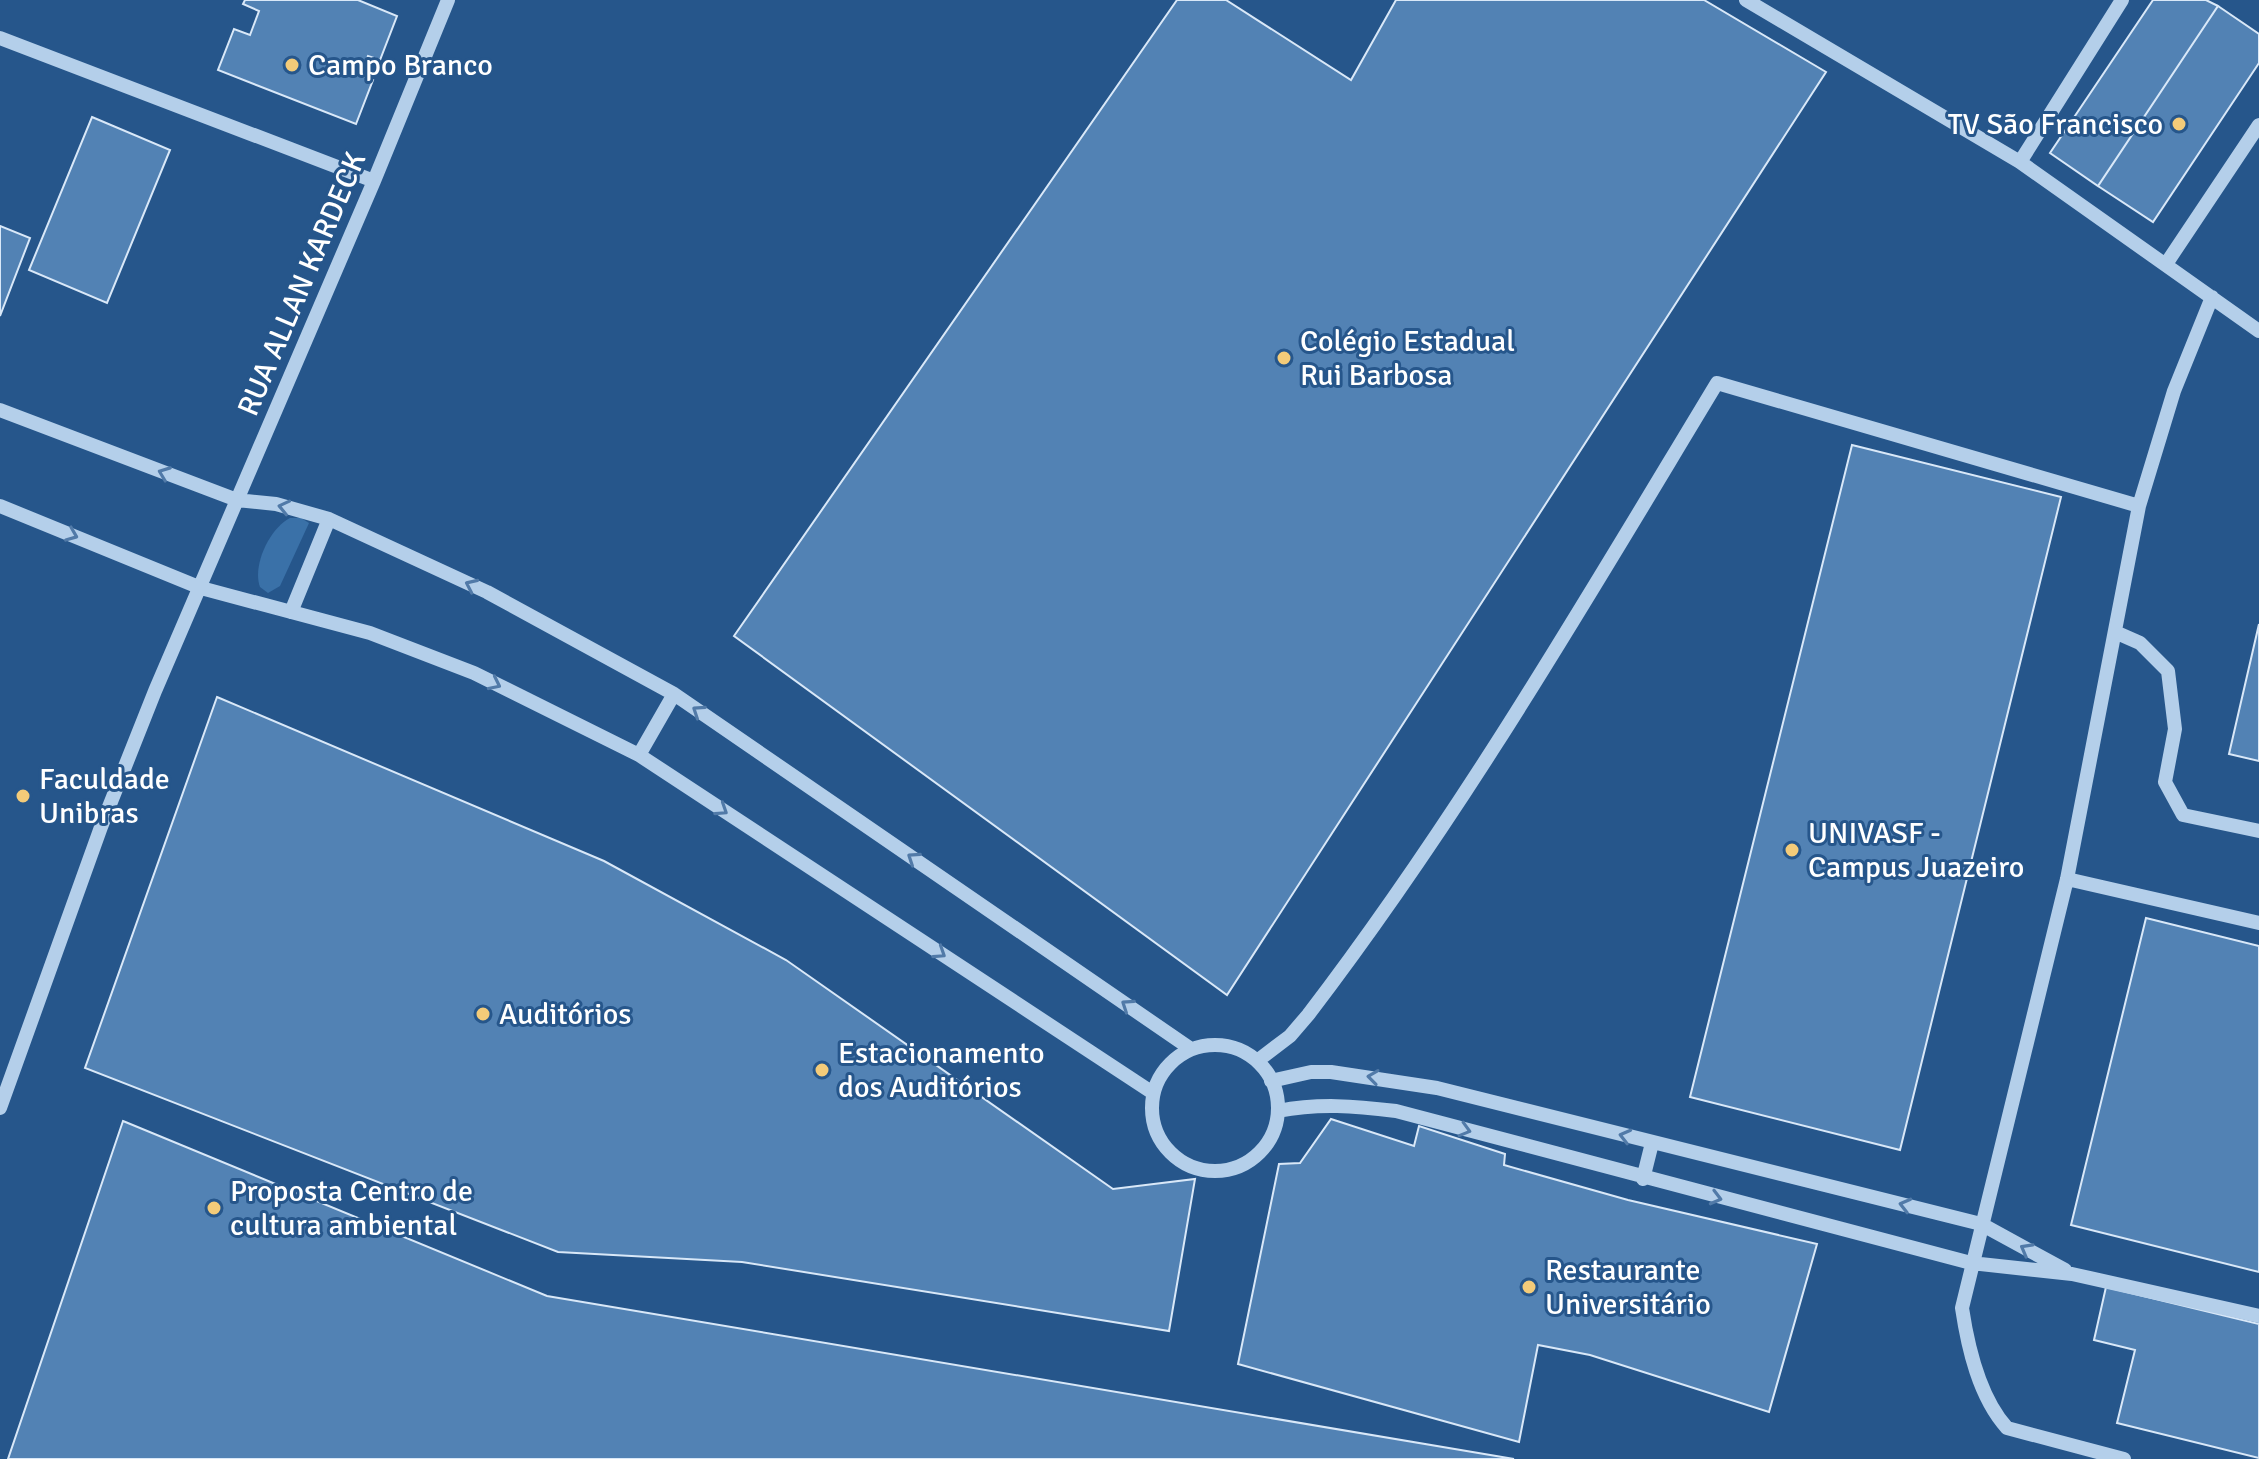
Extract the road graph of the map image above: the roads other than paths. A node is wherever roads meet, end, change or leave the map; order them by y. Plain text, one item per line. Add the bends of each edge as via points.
1 (448, 0) edge
2 (1746, 0) edge
3 (2122, 0) edge
4 (0, 38) edge
5 (2259, 125) edge
6 (2020, 162) junction
7 (374, 181) junction
8 (2166, 264) junction
9 (2212, 297) junction
10 (2259, 331) edge
11 (0, 410) edge
12 (237, 500) junction
13 (0, 506) edge
14 (2139, 506) junction
15 (329, 519) junction
16 (201, 588) junction
17 (291, 612) junction
18 (2115, 632) junction
19 (674, 694) junction
20 (639, 755) junction
21 (2259, 831) edge
22 (2067, 879) junction
23 (2259, 923) edge
24 (1191, 1049) junction
25 (1257, 1061) junction
26 (1271, 1081) junction
27 (1153, 1093) junction
28 (0, 1108) edge
29 (1278, 1111) junction
30 (1652, 1143) junction
31 (1643, 1179) junction
32 (1981, 1224) junction
33 (1971, 1263) junction
34 (2072, 1274) junction
35 (2259, 1316) edge
36 (2124, 1459) edge

1 - 7 street, RUA ALLAN KARDECK
2 - 6 street
3 - 6 street
4 - 7 street
5 - 8 street
6 - 8 street
7 - 12 street, RUA ALLAN KARDECK
8 - 9 street
9 - 10 street
9 - 14 street via 2174,391
12 -> 11 street
15 -> 12 street
12 - 16 street, RUA ALLAN KARDECK
13 -> 16 street
14 - 18 street
14 - 25 street via 1717,383 1533,687 1408,876 1308,1015
15 - 17 street
19 -> 15 street via 487,592
16 - 17 street
16 - 28 street, RUA ALLAN KARDECK via 101,827
17 -> 20 street via 370,633 474,673
18 - 21 street via 2140,643 2168,671 2175,729 2165,782 2183,815
18 - 22 street
19 - 20 street
24 -> 19 street
20 -> 27 street
22 - 23 street
22 - 32 street
24 - 25 street via 1231,1047
24 - 27 street via 1174,1059
25 - 26 street
26 - 29 street
30 -> 26 street via 1375,1076 1311,1072
27 - 29 street via 1152,1113 1167,1149 1203,1170 1225,1170 1263,1150
29 -> 31 street via 1349,1105 1396,1111
30 - 31 street
32 -> 30 street
31 -> 33 street
32 - 33 street
34 -> 32 street
33 - 34 street
33 - 36 street via 1962,1308 1967,1340 2000,1420 2011,1430
34 - 35 street

